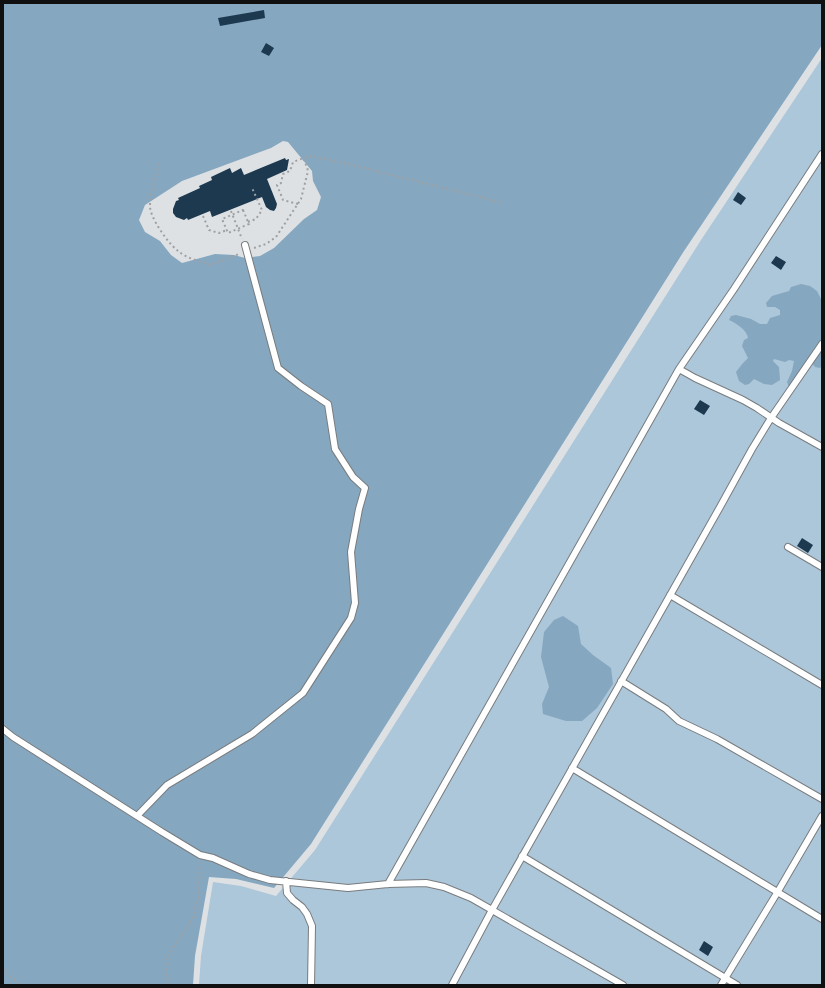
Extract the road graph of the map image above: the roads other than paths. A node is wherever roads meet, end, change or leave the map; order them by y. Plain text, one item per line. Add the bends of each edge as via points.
1 (822, 154) edge
2 (246, 248) road end
3 (822, 344) edge
4 (680, 369) junction
5 (771, 418) junction
6 (822, 447) edge
7 (788, 547) dead end
8 (822, 567) edge
9 (670, 595) junction
10 (621, 681) junction
11 (822, 685) edge
12 (3, 729) edge
13 (572, 768) junction
14 (822, 799) edge
15 (137, 816) junction
16 (822, 816) edge
17 (522, 856) junction
18 (286, 881) junction
19 (388, 884) junction
20 (777, 893) junction
21 (492, 910) junction
22 (822, 920) edge
23 (725, 978) junction
24 (311, 985) edge
25 (452, 985) edge
26 (623, 985) edge
27 (721, 985) edge
28 (737, 985) edge

1 - 4 lane
2 - 15 lane via 278,368 328,404 335,449 353,477 365,488 351,552 356,603 351,618 304,693 252,734 167,785
3 - 5 lane
4 - 5 lane via 758,408
4 - 19 lane
5 - 6 lane
5 - 9 lane
7 - 8 lane
9 - 10 lane
9 - 11 lane
10 - 13 lane
10 - 14 lane via 679,720
12 - 15 lane
13 - 17 lane
13 - 20 lane
15 - 18 lane via 200,856 213,858 249,874
16 - 20 lane
17 - 21 lane
17 - 23 lane
18 - 19 lane via 348,888
18 - 24 lane via 287,893 302,907 312,926
19 - 21 lane via 426,883 444,887
20 - 22 lane
20 - 23 lane
21 - 25 lane
21 - 26 lane
23 - 27 lane
23 - 28 lane

